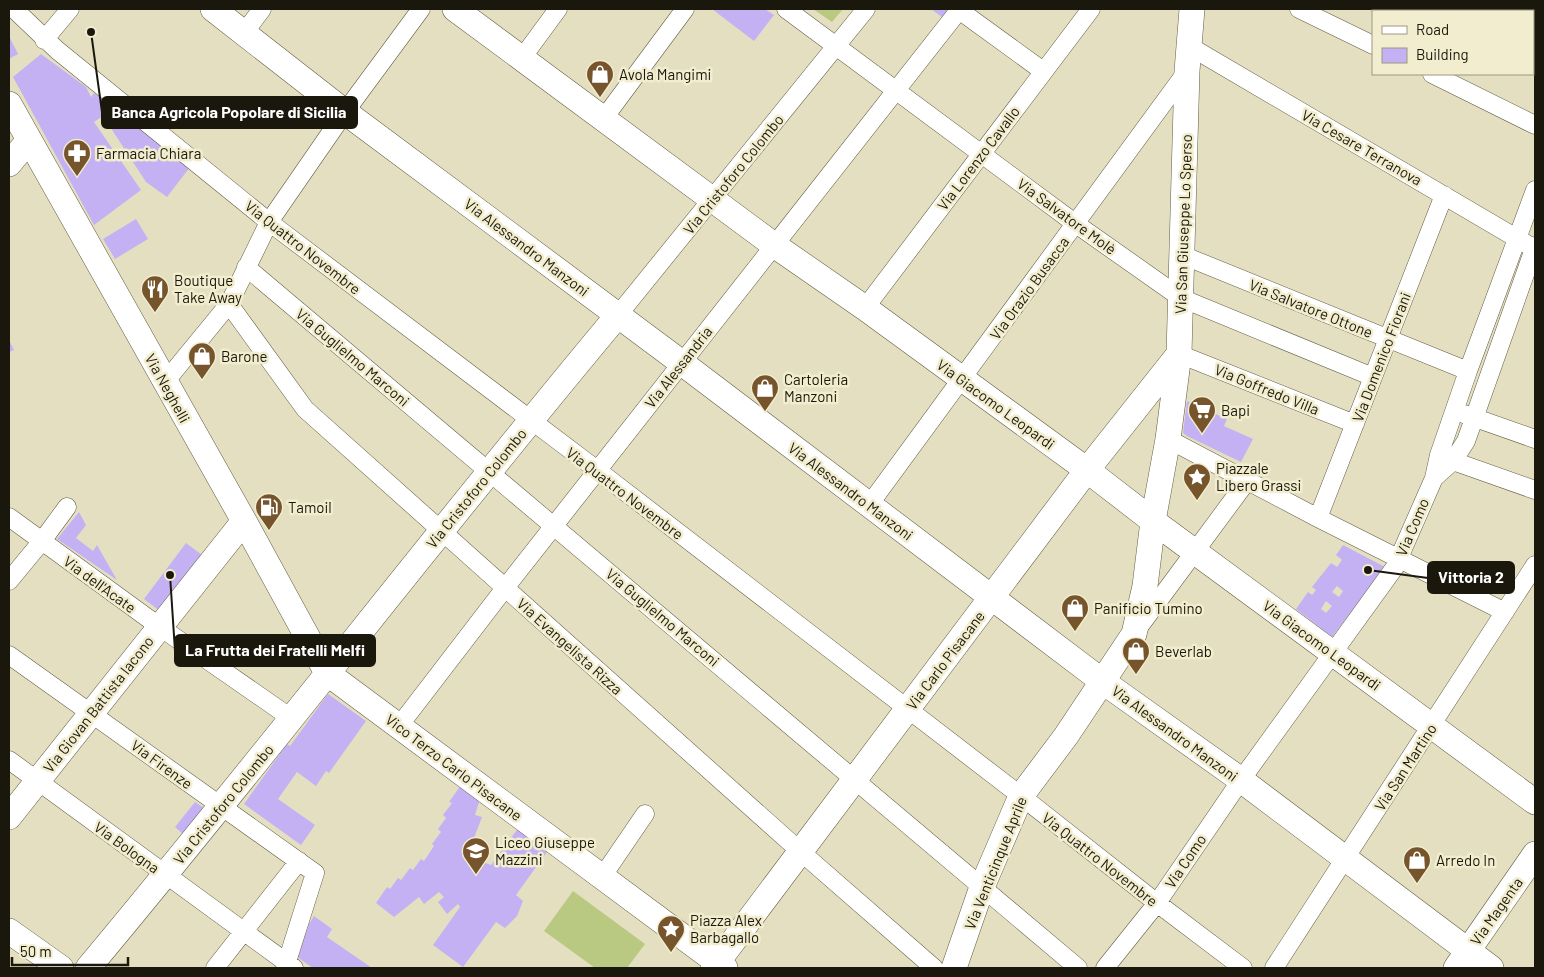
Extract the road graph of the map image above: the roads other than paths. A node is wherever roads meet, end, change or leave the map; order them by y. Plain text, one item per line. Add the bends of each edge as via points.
1 (14, 9) edge
2 (70, 9) edge
3 (213, 9) edge
4 (262, 9) edge
5 (421, 9) edge
6 (455, 9) edge
7 (558, 9) edge
8 (685, 9) edge
9 (786, 9) edge
10 (866, 9) edge
11 (1091, 9) edge
12 (1192, 9) edge
13 (1300, 9) edge
14 (960, 10) edge
15 (244, 33) junction
16 (44, 40) junction
17 (1372, 45) edge
18 (1189, 46) junction
19 (836, 47) junction
20 (522, 58) junction
21 (1043, 72) junction
22 (1187, 72) junction
23 (1434, 75) edge
24 (896, 91) junction
25 (9, 104) edge
26 (345, 112) junction
27 (604, 118) junction
28 (1535, 125) edge
29 (28, 140) junction
30 (982, 153) junction
31 (9, 164) edge
32 (1535, 190) edge
33 (1444, 195) junction
34 (714, 199) junction
35 (269, 222) junction
36 (1076, 224) junction
37 (1517, 239) junction
38 (774, 245) junction
39 (1535, 248) edge
40 (1182, 255) junction
41 (246, 267) junction
42 (1181, 298) junction
43 (229, 304) junction
44 (865, 308) junction
45 (618, 315) junction
46 (1388, 339) junction
47 (1179, 354) junction
48 (682, 363) junction
49 (1468, 371) junction
50 (1374, 377) junction
51 (962, 379) junction
52 (165, 382) junction
53 (1454, 411) junction
54 (1473, 418) junction
55 (530, 420) junction
56 (1355, 424) junction
57 (1168, 439) junction
58 (1535, 439) edge
59 (1453, 461) junction
60 (597, 470) junction
61 (1087, 470) junction
62 (490, 472) junction
63 (1434, 478) junction
64 (1248, 481) junction
65 (1535, 490) edge
66 (869, 505) junction
67 (67, 507) dead end
68 (9, 517) edge
69 (1318, 518) junction
70 (244, 521) junction
71 (1153, 522) junction
72 (554, 525) junction
73 (441, 532) junction
74 (42, 541) junction
75 (1195, 552) junction
76 (1399, 558) junction
77 (1534, 571) edge
78 (9, 581) edge
79 (505, 588) junction
80 (992, 598) junction
81 (1505, 612) junction
82 (160, 627) junction
83 (1134, 634) junction
84 (1333, 653) junction
85 (9, 655) edge
86 (327, 673) junction
87 (1102, 681) junction
88 (907, 710) junction
89 (91, 713) junction
90 (291, 718) junction
91 (398, 726) junction
92 (1431, 726) junction
93 (9, 760) edge
94 (855, 780) junction
95 (1241, 780) junction
96 (38, 781) junction
97 (1020, 796) junction
98 (1535, 802) edge
99 (221, 807) junction
100 (645, 814) dead end
101 (9, 817) edge
102 (801, 852) junction
103 (1535, 854) edge
104 (1345, 858) junction
105 (299, 861) junction
106 (166, 875) junction
107 (602, 877) junction
108 (982, 887) junction
109 (1157, 903) junction
110 (9, 931) edge
111 (244, 932) junction
112 (1462, 960) edge
113 (719, 966) edge
114 (289, 967) edge
115 (61, 968) edge
116 (88, 968) edge
117 (215, 968) edge
118 (934, 968) edge
119 (954, 968) edge
120 (1078, 968) edge
121 (1105, 968) edge
122 (1243, 968) edge
123 (1274, 968) edge
124 (1491, 968) edge

1 - 16 street, Via Quattro Novembre
2 - 16 street
3 - 15 street, Via Alessandro Manzoni
4 - 15 street
5 - 26 street
6 - 20 street, Via Giacomo Leopardi
7 - 20 street
8 - 27 street
9 - 19 street, Via Salvatore Molè
10 - 19 street, Via Cristoforo Colombo
11 - 21 street, Via Lorenzo Cavallo
12 - 18 street, Via San Giuseppe Lo Sperso
13 - 17 street
14 - 21 street
14 - 24 street, Via Alessandria
15 - 26 street, Via Alessandro Manzoni
16 - 35 street, Via Quattro Novembre
18 - 22 street, Via San Giuseppe Lo Sperso
18 - 33 street, Via Cesare Terranova
19 - 24 street, Via Salvatore Molè
19 - 34 street, Via Cristoforo Colombo
20 - 27 street, Via Giacomo Leopardi
21 - 30 street, Via Lorenzo Cavallo
22 - 36 street, Via Orazio Busacca
22 - 40 street, Via San Giuseppe Lo Sperso
23 - 28 street
24 - 30 street, Via Salvatore Molè
24 - 38 street, Via Alessandria
25 - 29 street, Via Neghelli
26 - 35 street
26 - 45 street, Via Alessandro Manzoni
27 - 34 street, Via Giacomo Leopardi
29 - 31 street
29 - 52 street, Via Neghelli
30 - 36 street, Via Salvatore Molè
30 - 44 street, Via Lorenzo Cavallo
32 - 37 street, Via Como
33 - 37 street, Via Cesare Terranova
33 - 46 street, Via Domenico Fiorani
34 - 38 street, Via Giacomo Leopardi
34 - 45 street, Via Cristoforo Colombo
35 - 41 street
35 - 55 street, Via Quattro Novembre
36 - 42 street, Via Salvatore Molè
36 - 51 street, Via Orazio Busacca
37 - 39 street, Via Cesare Terranova
37 - 49 street, Via Como
38 - 44 street, Via Giacomo Leopardi
38 - 48 street, Via Alessandria
39 - 54 street
40 - 42 street, Via San Giuseppe Lo Sperso
40 - 46 street, Via Salvatore Ottone
41 - 43 street
41 - 62 street, Via Guglielmo Marconi
42 - 47 street, Via San Giuseppe Lo Sperso
42 - 50 street, Via Salvatore Molè
43 - 52 street
43 - 73 street, Via Evangelista Rizza via 305,409
44 - 51 street, Via Giacomo Leopardi
45 - 48 street, Via Alessandro Manzoni
45 - 55 street, Via Cristoforo Colombo
46 - 49 street, Via Salvatore Ottone
46 - 50 street, Via Domenico Fiorani
47 - 56 street, Via Goffredo Villa
47 - 57 street, Via San Giuseppe Lo Sperso
47 - 61 street, Via Carlo Pisacane
48 - 60 street, Via Alessandria
48 - 66 street, Via Alessandro Manzoni
49 - 53 street, Via Como
50 - 56 street, Via Domenico Fiorani
51 - 61 street, Via Giacomo Leopardi
51 - 66 street, Via Orazio Busacca
52 - 70 street, Via Neghelli
53 - 54 street
53 - 63 street, Via Como
54 - 58 street
54 - 59 street via 1466,440
55 - 60 street, Via Quattro Novembre
55 - 62 street, Via Cristoforo Colombo
56 - 69 street, Via Domenico Fiorani
57 - 64 street
57 - 71 street, Via San Giuseppe Lo Sperso
59 - 63 street
59 - 65 street
60 - 72 street, Via Alessandria
60 - 88 street, Via Quattro Novembre
61 - 71 street, Via Giacomo Leopardi
61 - 80 street, Via Carlo Pisacane
62 - 72 street, Via Guglielmo Marconi
62 - 73 street, Via Cristoforo Colombo
63 - 76 street, Via Como
64 - 69 street
64 - 75 street
66 - 80 street, Via Alessandro Manzoni
67 - 74 street
68 - 74 street, Via dell'Acate
69 - 76 street
70 - 82 street, Via Giovan Battista Iacono
70 - 86 street, Via Neghelli
71 - 75 street, Via Giacomo Leopardi
71 - 83 street, Via Venticinque Aprile via 1145,586
72 - 79 street, Via Alessandria
72 - 94 street, Via Guglielmo Marconi
73 - 79 street, Via Evangelista Rizza
73 - 86 street, Via Cristoforo Colombo
74 - 78 street
74 - 82 street, Via dell'Acate
75 - 83 street
75 - 84 street, Via Giacomo Leopardi
76 - 81 street
76 - 84 street, Via Como
77 - 81 street, Via San Martino
79 - 91 street, Via Alessandria
79 - 102 street, Via Evangelista Rizza
80 - 87 street, Via Alessandro Manzoni
80 - 88 street, Via Carlo Pisacane
81 - 92 street, Via San Martino
82 - 89 street, Via Giovan Battista Iacono
82 - 90 street, Via dell'Acate
83 - 87 street, Via Venticinque Aprile
84 - 92 street, Via Giacomo Leopardi
84 - 95 street, Via Como
85 - 89 street, Via Firenze
86 - 90 street, Via Cristoforo Colombo
86 - 91 street, Vico Terzo Carlo Pisacane
87 - 95 street, Via Alessandro Manzoni
87 - 97 street, Via Venticinque Aprile via 1066,736
88 - 94 street, Via Carlo Pisacane
88 - 97 street, Via Quattro Novembre
89 - 96 street, Via Giovan Battista Iacono
89 - 99 street, Via Firenze
90 - 99 street, Via Cristoforo Colombo
91 - 107 street, Vico Terzo Carlo Pisacane
92 - 98 street, Via Giacomo Leopardi
92 - 104 street, Via San Martino
93 - 96 street, Via Bologna
94 - 102 street, Via Carlo Pisacane
94 - 108 street, Via Guglielmo Marconi
95 - 104 street, Via Alessandro Manzoni
95 - 109 street, Via Como
96 - 101 street, Via Giovan Battista Iacono
96 - 106 street, Via Bologna
97 - 108 street, Via Venticinque Aprile
97 - 109 street, Via Quattro Novembre
99 - 105 street, Via Firenze
99 - 106 street, Via Cristoforo Colombo
100 - 107 street
102 - 113 street, Via Carlo Pisacane
102 - 118 street, Via Evangelista Rizza
103 - 112 street, Via Magenta
104 - 112 street, Via Alessandro Manzoni
104 - 123 street, Via San Martino
105 - 111 street
105 - 114 street, Via Firenze via 315,873
106 - 111 street, Via Bologna
106 - 116 street, Via Cristoforo Colombo
107 - 113 street, Vico Terzo Carlo Pisacane
108 - 119 street, Via Venticinque Aprile
108 - 120 street, Via Guglielmo Marconi
109 - 121 street, Via Como
109 - 122 street, Via Quattro Novembre
110 - 115 street
111 - 114 street, Via Bologna
111 - 117 street
112 - 124 street, Via Alessandro Manzoni

